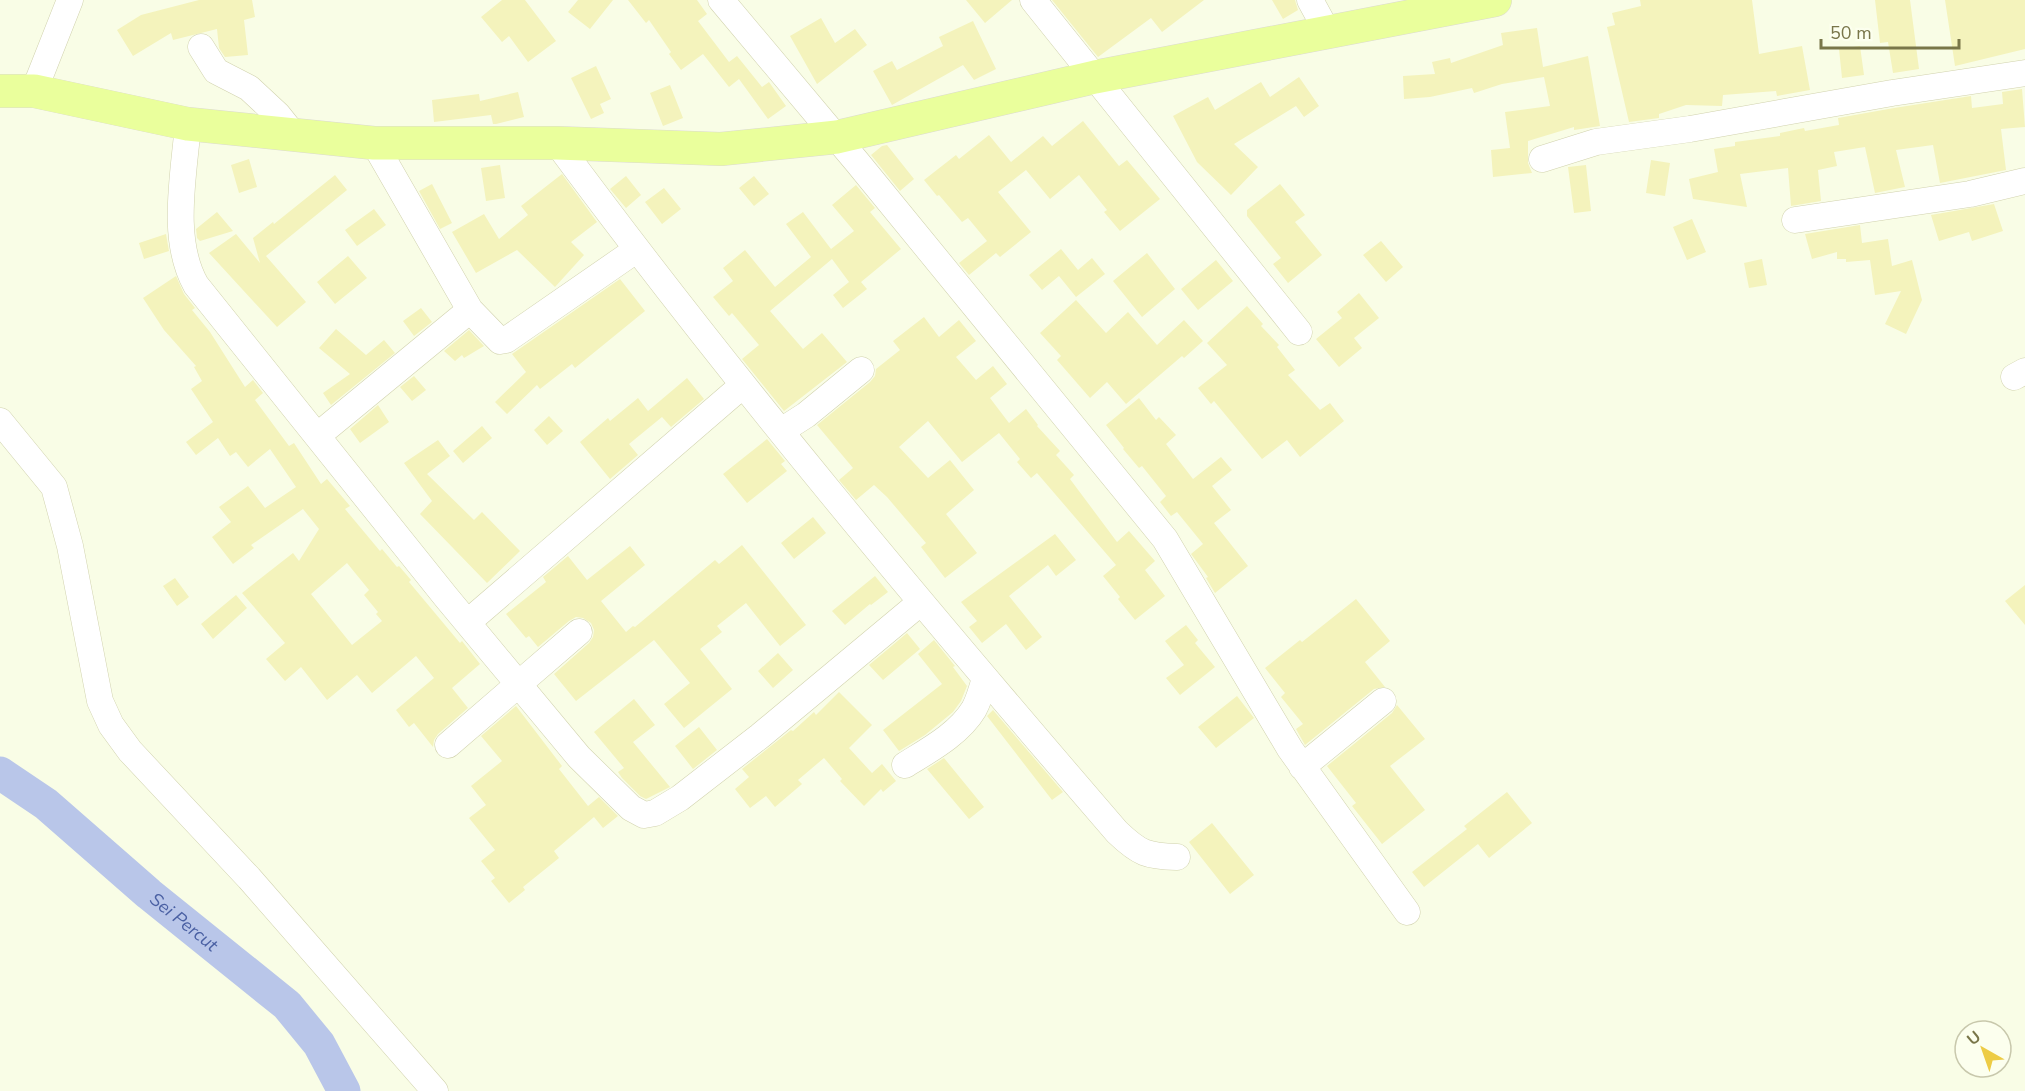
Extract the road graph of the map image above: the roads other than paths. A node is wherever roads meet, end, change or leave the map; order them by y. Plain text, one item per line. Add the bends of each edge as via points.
1 (70, 0) edge
2 (721, 0) edge
3 (1033, 0) edge
4 (1310, 0) edge
5 (1495, 0) edge
6 (1328, 33) junction
7 (201, 47) dead end
8 (2025, 73) edge
9 (1095, 77) junction
10 (0, 91) edge
11 (34, 92) junction
12 (188, 124) junction
13 (294, 135) junction
14 (837, 137) junction
15 (557, 143) junction
16 (374, 144) junction
17 (1542, 159) dead end
18 (2025, 181) edge
19 (1795, 220) dead end
20 (636, 250) junction
21 (470, 310) junction
22 (1299, 332) dead end
23 (861, 370) dead end
24 (743, 385) junction
25 (0, 421) edge
26 (781, 431) junction
27 (316, 436) junction
28 (921, 602) junction
29 (468, 622) junction
30 (579, 632) dead end
31 (985, 678) junction
32 (519, 684) junction
33 (1383, 701) dead end
34 (448, 745) dead end
35 (905, 765) dead end
36 (1302, 767) junction
37 (1177, 857) dead end
38 (1407, 912) dead end
39 (435, 1091) edge

1 - 11 street
2 - 14 street
3 - 9 street
4 - 6 street
5 - 6 main road
6 - 9 main road
7 - 13 street via 216,71 249,88
8 - 17 street via 1596,142
9 - 14 main road
9 - 22 street
10 - 11 main road
11 - 12 main road
12 - 13 main road
12 - 27 street via 180,227 189,272 205,298
13 - 16 main road
14 - 15 main road via 721,149
14 - 36 street via 1165,538
15 - 16 main road
15 - 20 street
16 - 21 street
18 - 19 street via 1970,194
20 - 21 street via 503,341
20 - 24 street
21 - 27 street
23 - 26 street via 806,416
24 - 26 street
24 - 29 street
25 - 39 street via 54,487 70,546 100,701 111,725 130,751 249,878
26 - 28 street
27 - 29 street
28 - 31 street
28 - 32 street via 760,736 655,813 644,815 619,797 579,757
29 - 32 street
30 - 32 street
31 - 35 street via 973,711 962,724
31 - 37 street via 1131,845 1153,856
32 - 34 street
33 - 36 street
36 - 38 street

